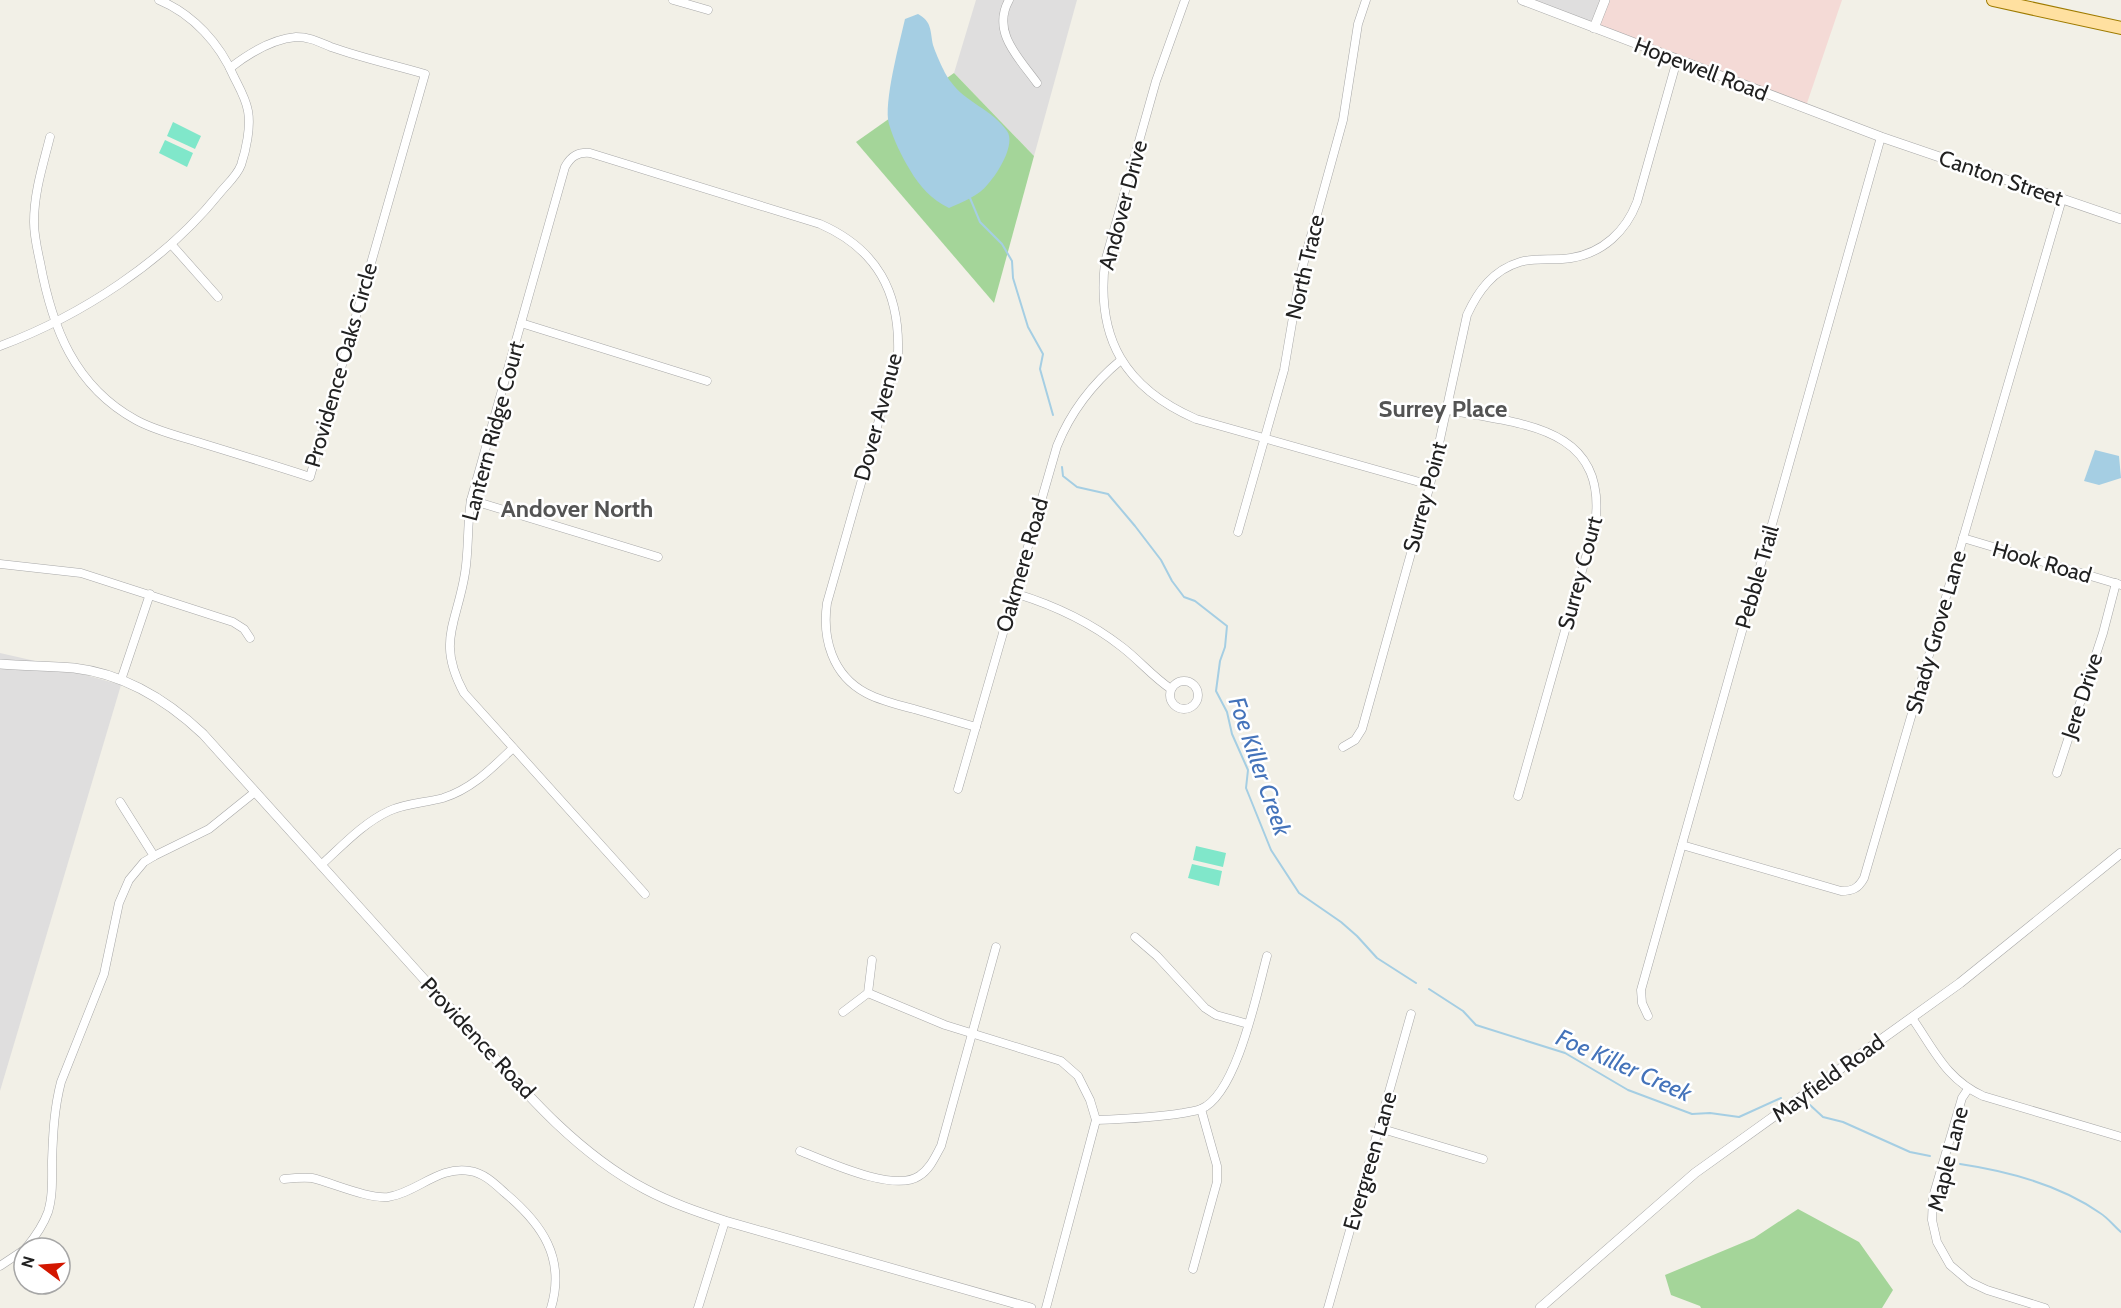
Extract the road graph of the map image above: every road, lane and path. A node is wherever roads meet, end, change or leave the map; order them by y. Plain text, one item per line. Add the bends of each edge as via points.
1 (159, 0) edge
2 (673, 0) edge
3 (1009, 0) edge
4 (1185, 0) edge
5 (1366, 0) edge
6 (1522, 0) edge
7 (1605, 0) edge
8 (1993, 0) edge
9 (708, 10) dead end
10 (1594, 28) junction
11 (2121, 28) edge
12 (1677, 60) junction
13 (230, 68) junction
14 (1037, 83) dead end
15 (1881, 136) junction
16 (50, 137) dead end
17 (575, 155) joint
18 (2062, 199) junction
19 (2121, 219) edge
20 (171, 244) junction
21 (218, 297) dead end
22 (55, 323) junction
23 (521, 323) junction
24 (0, 346) edge
25 (1121, 360) junction
26 (707, 381) dead end
27 (1448, 410) junction
28 (1265, 438) junction
29 (1430, 485) junction
30 (471, 500) junction
31 (1238, 532) dead end
32 (1963, 538) junction
33 (658, 557) dead end
34 (0, 564) edge
35 (2118, 584) edge
36 (1014, 593) junction
37 (150, 594) junction
38 (250, 638) dead end
39 (0, 664) edge
40 (121, 680) junction
41 (1171, 689) dead end
42 (976, 727) junction
43 (1343, 747) dead end
44 (513, 748) junction
45 (2057, 773) dead end
46 (958, 789) dead end
47 (255, 792) junction
48 (1518, 796) dead end
49 (120, 802) dead end
50 (1682, 845) junction
51 (2121, 853) edge
52 (154, 855) junction
53 (321, 865) junction
54 (645, 894) dead end
55 (1135, 937) dead end
56 (996, 947) dead end
57 (1267, 956) dead end
58 (872, 960) dead end
59 (868, 993) junction
60 (843, 1012) dead end
61 (1411, 1014) dead end
62 (1648, 1016) dead end
63 (1912, 1018) junction
64 (1248, 1024) junction
65 (972, 1033) junction
66 (1968, 1089) junction
67 (1202, 1109) junction
68 (1096, 1120) junction
69 (1379, 1128) junction
70 (2121, 1137) edge
71 (800, 1151) dead end
72 (1483, 1159) dead end
73 (285, 1179) dead end
74 (725, 1221) junction
75 (35, 1236) edge
76 (1193, 1269) dead end
77 (551, 1308) edge
78 (698, 1308) edge
79 (1031, 1308) edge
80 (1046, 1308) edge
81 (1328, 1308) edge
82 (1540, 1308) edge
83 (2045, 1308) edge

1 - 13 street via 196,23
2 - 9 street
3 - 14 street via 1002,28
4 - 25 street, Andover Drive via 1156,81 1105,262 1104,313
5 - 28 street, North Trace via 1358,24 1343,120 1300,276 1284,370
6 - 10 street, Hopewell Road
7 - 10 street
8 - 11 main road
10 - 12 street, Hopewell Road
12 - 15 street, Hopewell Road
12 - 27 street, Surrey Point via 1637,202 1627,223 1612,240 1592,252 1571,258 1520,262 1486,283 1467,315
13 - 20 street via 248,112 240,166 206,210
13 - 22 street, Providence Oaks Circle via 261,48 294,37 310,38 424,74 310,477 151,427 128,415 83,375
15 - 18 street, Canton Street
15 - 50 street, Pebble Trail
16 - 22 street, Providence Oaks Circle via 40,170 34,222 43,285
17 - 23 street, Lantern Ridge Court via 565,167
17 - 42 street, Dover Avenue via 590,153 820,224 851,240 876,267 895,308 897,353 827,603 826,639 840,670 865,693
18 - 19 street, Canton Street
18 - 32 street, Shady Grove Lane
20 - 21 street
20 - 22 street via 104,294
22 - 24 street
23 - 26 street
23 - 30 street, Lantern Ridge Court
25 - 28 street, Andover Drive via 1144,388 1172,409
25 - 36 street, Oakmere Road via 1088,391 1063,430
27 - 29 street, Surrey Point
27 - 48 street, Surrey Court via 1536,427 1556,435 1582,458 1596,491 1595,525
28 - 29 street, Andover Drive
28 - 31 street, North Trace
29 - 43 street, Surrey Point via 1362,729 1355,740
30 - 33 street
30 - 44 street, Lantern Ridge Court via 465,575 449,633 450,658 464,693
32 - 35 street, Hook Road
32 - 50 street, Shady Grove Lane via 1860,886 1841,891
34 - 37 street via 81,573
35 - 45 street, Jere Drive
36 - 41 street via 1054,606 1092,625
36 - 42 street, Oakmere Road
37 - 38 street via 233,622 244,628
37 - 40 street
39 - 40 street, Providence Road via 74,668
40 - 47 street, Providence Road via 155,696 185,717
42 - 46 street, Oakmere Road
44 - 53 street via 462,790 378,817
44 - 54 street, Lantern Ridge Court
47 - 52 street via 209,829
47 - 53 street, Providence Road
49 - 52 street
50 - 62 street, Pebble Trail via 1641,990
51 - 63 street, Mayfield Road
52 - 75 street via 135,871 121,897 104,974 61,1083 54,1120 51,1198 48,1213
53 - 74 street, Providence Road via 474,1036 575,1141 645,1190
55 - 64 street via 1205,1008
56 - 65 street
57 - 64 street
58 - 59 street
59 - 60 street
59 - 65 street
61 - 69 street, Evergreen Lane
63 - 66 street via 1948,1072
63 - 82 street, Mayfield Road via 1695,1173
64 - 67 street via 1222,1091
65 - 68 street via 1061,1061 1078,1076
65 - 71 street via 940,1146 918,1177 880,1179
66 - 70 street
66 - 83 street, Maple Lane via 1962,1098 1934,1197 1932,1220 1937,1242 1950,1265 1970,1282
67 - 68 street via 1160,1117
67 - 76 street via 1217,1166 1217,1182
68 - 80 street
69 - 72 street
69 - 81 street, Evergreen Lane
73 - 77 street via 310,1178 387,1197 450,1172 470,1170 516,1202 547,1239 554,1261 556,1291
74 - 78 street
74 - 79 street, Providence Road

